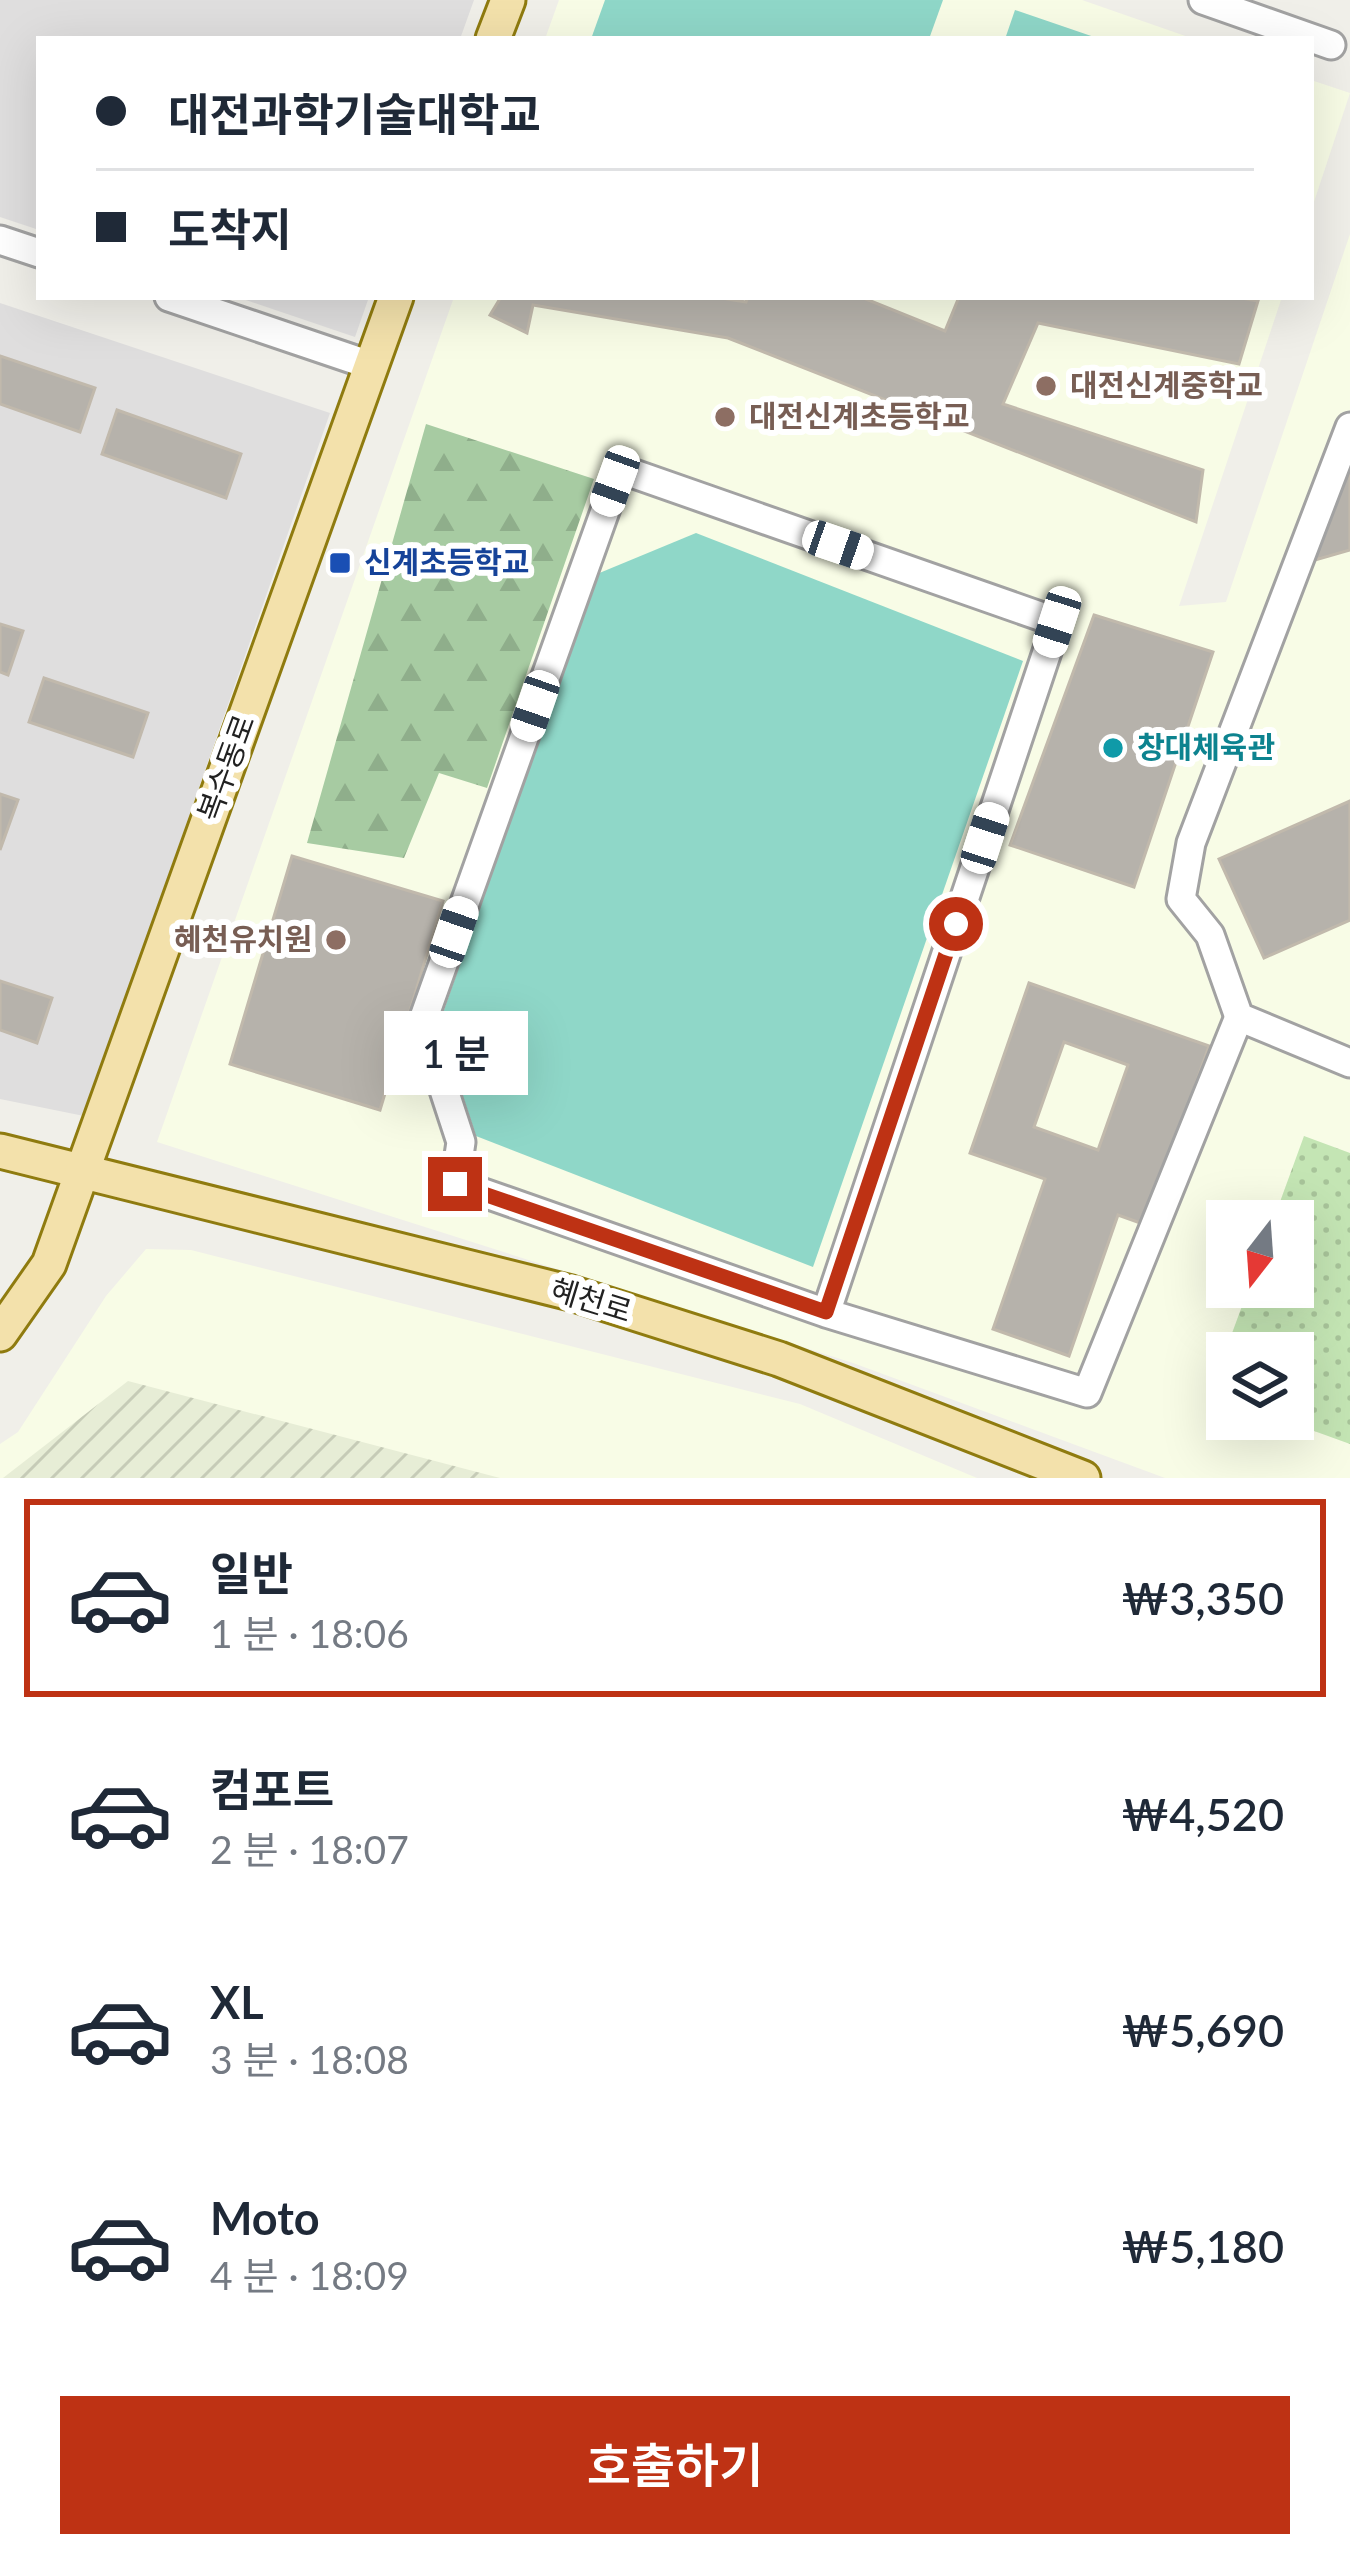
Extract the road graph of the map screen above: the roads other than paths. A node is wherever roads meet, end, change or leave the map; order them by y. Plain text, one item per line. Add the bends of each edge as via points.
1 (508, 0) edge
2 (1203, 0) edge
3 (494, 36) edge
4 (1305, 36) edge
5 (1314, 39) edge
6 (1331, 45) dead end
7 (0, 240) edge
8 (36, 253) edge
9 (178, 300) edge
10 (395, 300) edge
11 (370, 364) junction
12 (1350, 427) edge
13 (1239, 1017) junction
14 (1350, 1063) edge
15 (0, 1151) edge
16 (84, 1171) junction
17 (826, 1312) junction
18 (0, 1334) edge
19 (1083, 1478) edge

1 - 3 main road
2 - 4 street
5 - 6 street
7 - 8 street
9 - 11 street
10 - 11 main road, 복수동로
11 - 16 main road, 복수동로
12 - 13 street via 1191,843 1181,899 1210,935
13 - 14 street
13 - 17 street via 1087,1393
15 - 16 main road, 혜천로
16 - 18 main road via 49,1264
16 - 19 main road, 혜천로 via 571,1294 779,1359
17 - 17 street via 455,1184 461,1142 422,1023 620,469 1057,622

